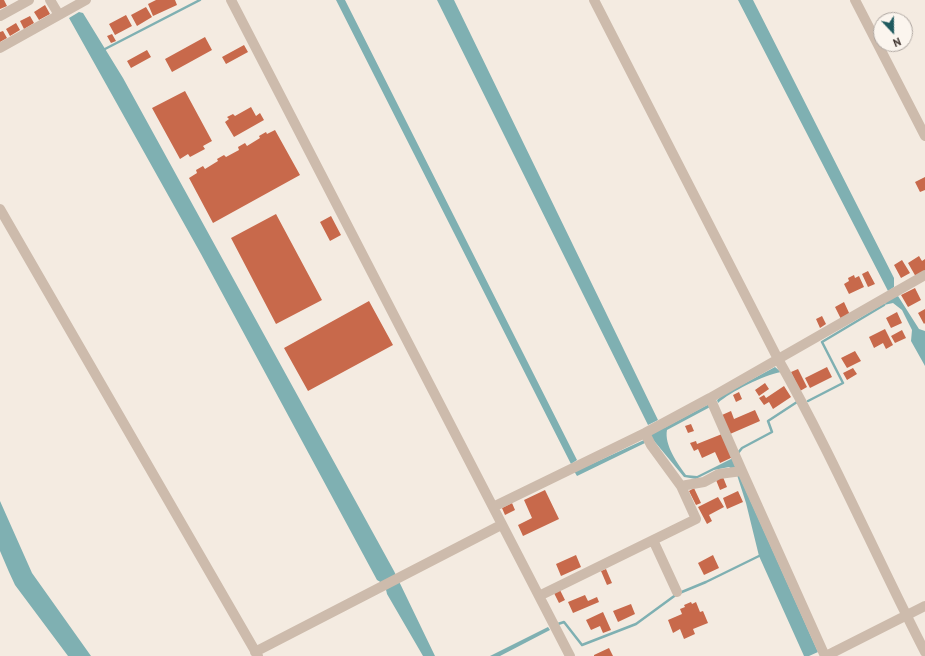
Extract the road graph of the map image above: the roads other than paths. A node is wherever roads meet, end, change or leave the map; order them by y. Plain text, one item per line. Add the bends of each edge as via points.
1 (29, 0) edge
2 (50, 0) edge
3 (86, 0) edge
4 (231, 0) edge
5 (594, 0) edge
6 (855, 0) edge
7 (0, 16) edge
8 (58, 16) junction
9 (0, 48) edge
10 (925, 136) edge
11 (0, 209) edge
12 (925, 275) edge
13 (778, 359) junction
14 (710, 398) junction
15 (645, 433) junction
16 (742, 470) junction
17 (681, 486) junction
18 (493, 507) junction
19 (501, 525) junction
20 (653, 540) junction
21 (677, 592) dead end
22 (538, 596) junction
23 (925, 606) edge
24 (906, 616) junction
25 (925, 652) edge
26 (257, 654) edge
27 (570, 656) edge
28 (825, 656) edge

1 - 7 street
2 - 8 street
3 - 8 street
4 - 18 street
5 - 13 street
6 - 10 street
8 - 9 street
11 - 26 street
12 - 13 street
13 - 14 street
13 - 24 street via 806,408
14 - 15 street
14 - 16 street
15 - 17 street
15 - 18 street
16 - 17 street
16 - 28 street
17 - 20 street via 696,519
18 - 19 street
19 - 22 street
19 - 26 street
20 - 21 street
20 - 22 street
22 - 27 street
23 - 24 street
24 - 25 street
24 - 28 street

